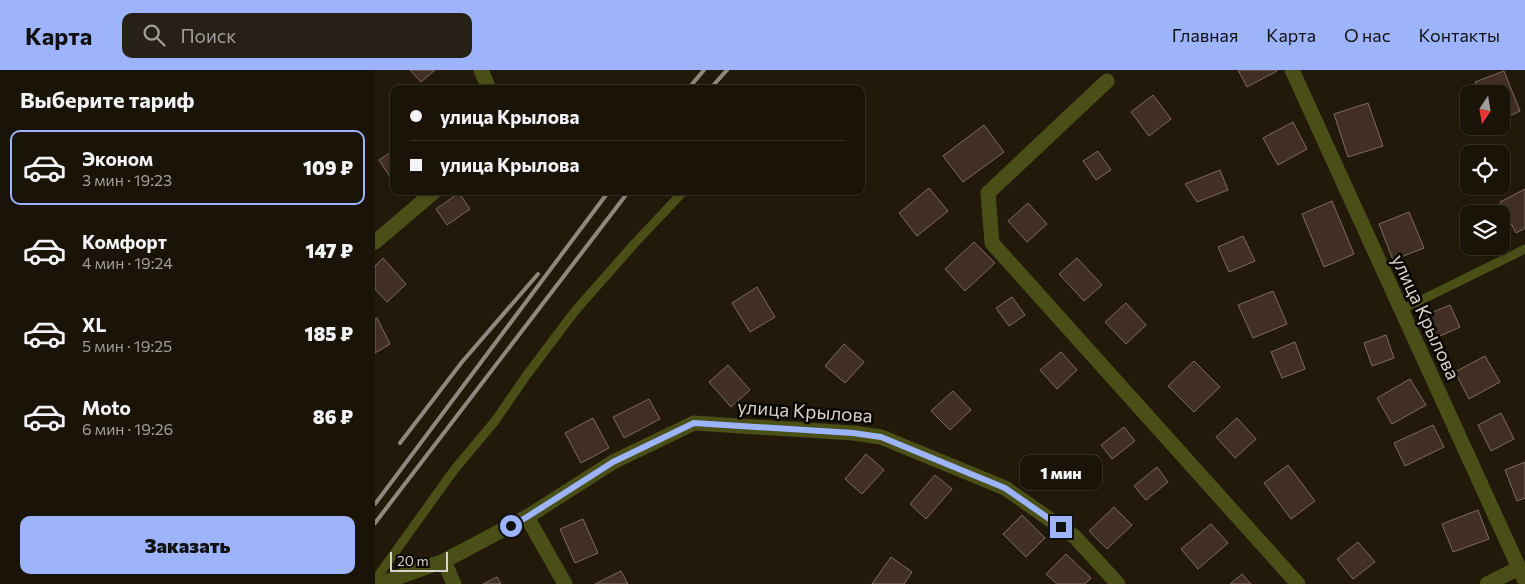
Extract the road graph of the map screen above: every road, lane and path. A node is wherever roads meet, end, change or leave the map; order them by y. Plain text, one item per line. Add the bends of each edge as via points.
1 (481, 70) edge
2 (1292, 70) edge
3 (1107, 81) dead end
4 (487, 85) edge
5 (430, 195) edge
6 (680, 195) edge
7 (375, 242) edge
8 (1525, 249) edge
9 (1401, 310) junction
10 (527, 517) junction
11 (444, 561) junction
12 (1522, 574) edge
13 (375, 580) edge
14 (379, 584) edge
15 (454, 584) edge
16 (565, 584) edge
17 (1118, 584) edge
18 (1297, 584) edge
19 (1487, 584) edge

1 - 4 street
2 - 9 street, улица Крылова
3 - 18 street via 987,193 992,243
5 - 7 street
6 - 13 lane via 575,311
8 - 9 lane
9 - 12 street, улица Крылова
10 - 11 street, улица Крылова
10 - 16 street
10 - 17 street, улица Крылова via 613,462 694,423 853,433 881,437 1005,488 1075,537
11 - 14 street, улица Крылова
11 - 15 street
12 - 19 street

